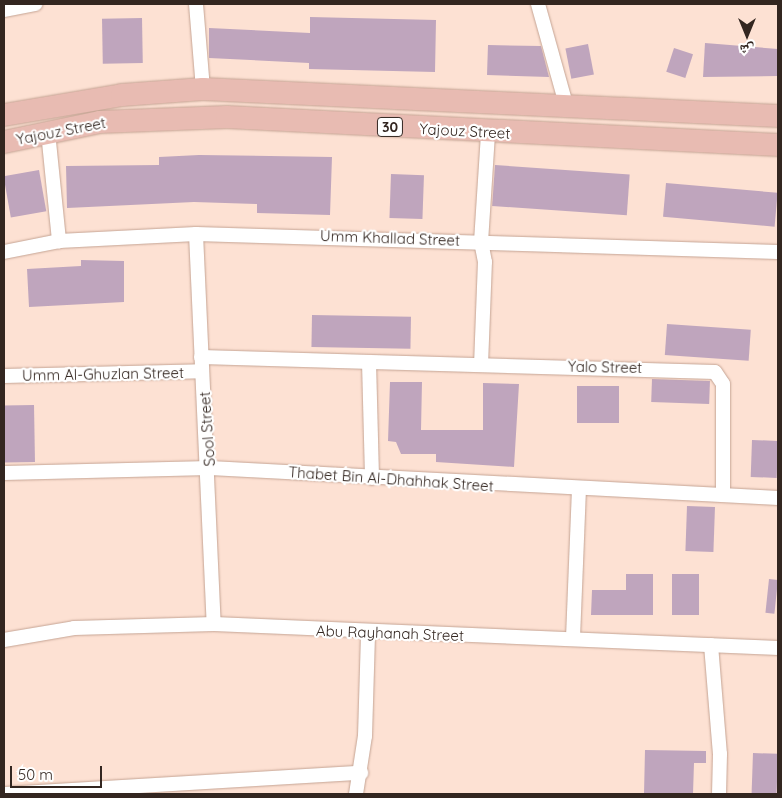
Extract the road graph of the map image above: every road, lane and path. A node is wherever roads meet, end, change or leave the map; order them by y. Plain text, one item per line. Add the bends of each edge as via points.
1 (35, 4) edge
2 (196, 4) edge
3 (538, 4) edge
4 (4, 10) edge
5 (203, 89) junction
6 (567, 108) junction
7 (4, 115) edge
8 (778, 116) edge
9 (48, 132) junction
10 (488, 133) junction
11 (4, 142) edge
12 (778, 145) edge
13 (196, 234) junction
14 (59, 242) junction
15 (481, 242) junction
16 (4, 252) edge
17 (778, 252) edge
18 (369, 362) junction
19 (202, 364) junction
20 (481, 364) junction
21 (4, 376) edge
22 (210, 468) junction
23 (4, 473) edge
24 (372, 478) junction
25 (579, 491) junction
26 (723, 494) junction
27 (778, 498) edge
28 (214, 624) junction
29 (368, 634) junction
30 (573, 638) junction
31 (4, 640) edge
32 (710, 645) junction
33 (778, 648) edge
34 (361, 773) junction
35 (4, 794) edge
36 (356, 794) edge
37 (719, 794) edge

1 - 4 street
2 - 5 street
3 - 6 street
5 - 6 main road, Yajouz Street / 30
5 - 7 main road, Yajouz Street / 30 via 122,94
6 - 8 main road, Yajouz Street / 30
9 - 10 main road, Yajouz Street / 30 via 100,122 227,117
9 - 11 main road, Yajouz Street / 30
9 - 14 street
10 - 12 main road, Yajouz Street / 30
10 - 15 street
13 - 14 street, Umm Khallad Street
13 - 15 street, Umm Khallad Street
13 - 19 street, Sool Street
14 - 16 street, Umm Khallad Street
15 - 17 street, Umm Khallad Street
15 - 20 street via 485,262
18 - 19 street, Yalo Street
18 - 20 street, Yalo Street
18 - 24 street
19 - 21 street, Umm Al-Ghuzlan Street
19 - 22 street, Sool Street
20 - 26 street, Yalo Street via 719,374 723,384
22 - 23 street, Thabet Bin Al-Dhahhak Street
22 - 24 street, Thabet Bin Al-Dhahhak Street
22 - 28 street, Sool Street
24 - 25 street, Thabet Bin Al-Dhahhak Street
25 - 26 street, Thabet Bin Al-Dhahhak Street
25 - 30 street
26 - 27 street, Thabet Bin Al-Dhahhak Street
28 - 29 street, Abu Rayhanah Street
28 - 31 street, Abu Rayhanah Street via 74,628
29 - 30 street, Abu Rayhanah Street
29 - 34 street
30 - 32 street, Abu Rayhanah Street
32 - 33 street, Abu Rayhanah Street
32 - 37 street via 720,754
34 - 35 street
34 - 36 street

